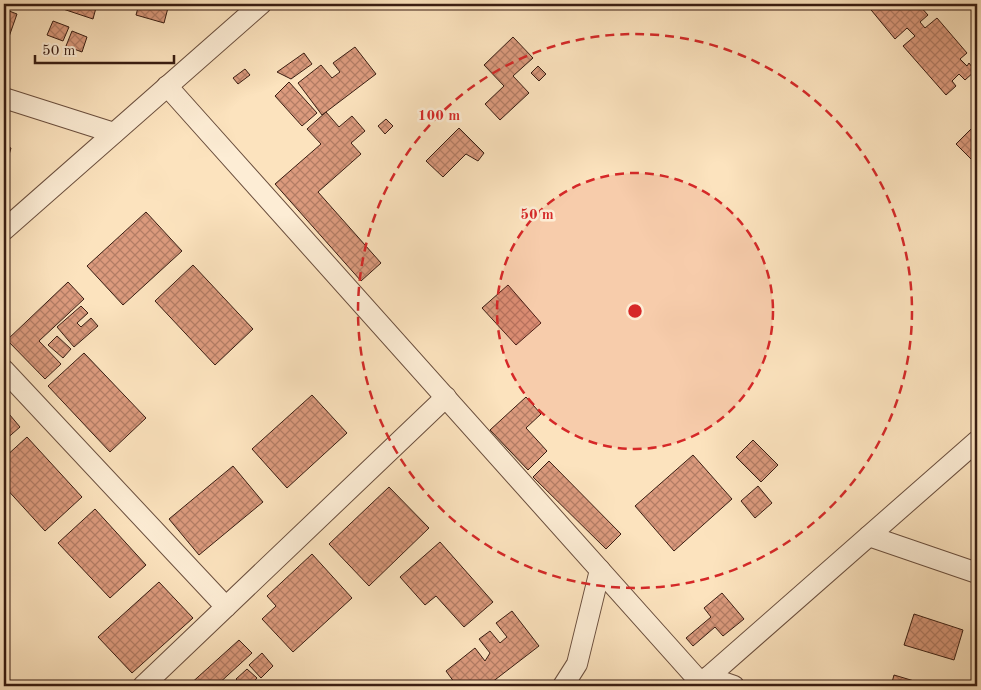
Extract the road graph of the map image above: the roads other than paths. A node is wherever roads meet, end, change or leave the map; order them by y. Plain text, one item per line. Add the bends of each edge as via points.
1 (261, 4) edge
2 (167, 86) junction
3 (4, 98) edge
4 (114, 133) junction
5 (4, 230) edge
6 (4, 370) edge
7 (446, 397) junction
8 (977, 441) edge
9 (869, 536) junction
10 (600, 570) junction
11 (977, 573) edge
12 (226, 607) junction
13 (702, 682) edge
14 (143, 686) edge
15 (563, 686) edge
16 (734, 686) edge

1 - 2 street
2 - 4 street
2 - 7 street
3 - 4 street
4 - 5 street
6 - 12 street
7 - 10 street
7 - 12 street
8 - 9 street
9 - 11 street
9 - 13 street
10 - 13 street
10 - 15 street via 577,664
12 - 14 street
13 - 16 street

